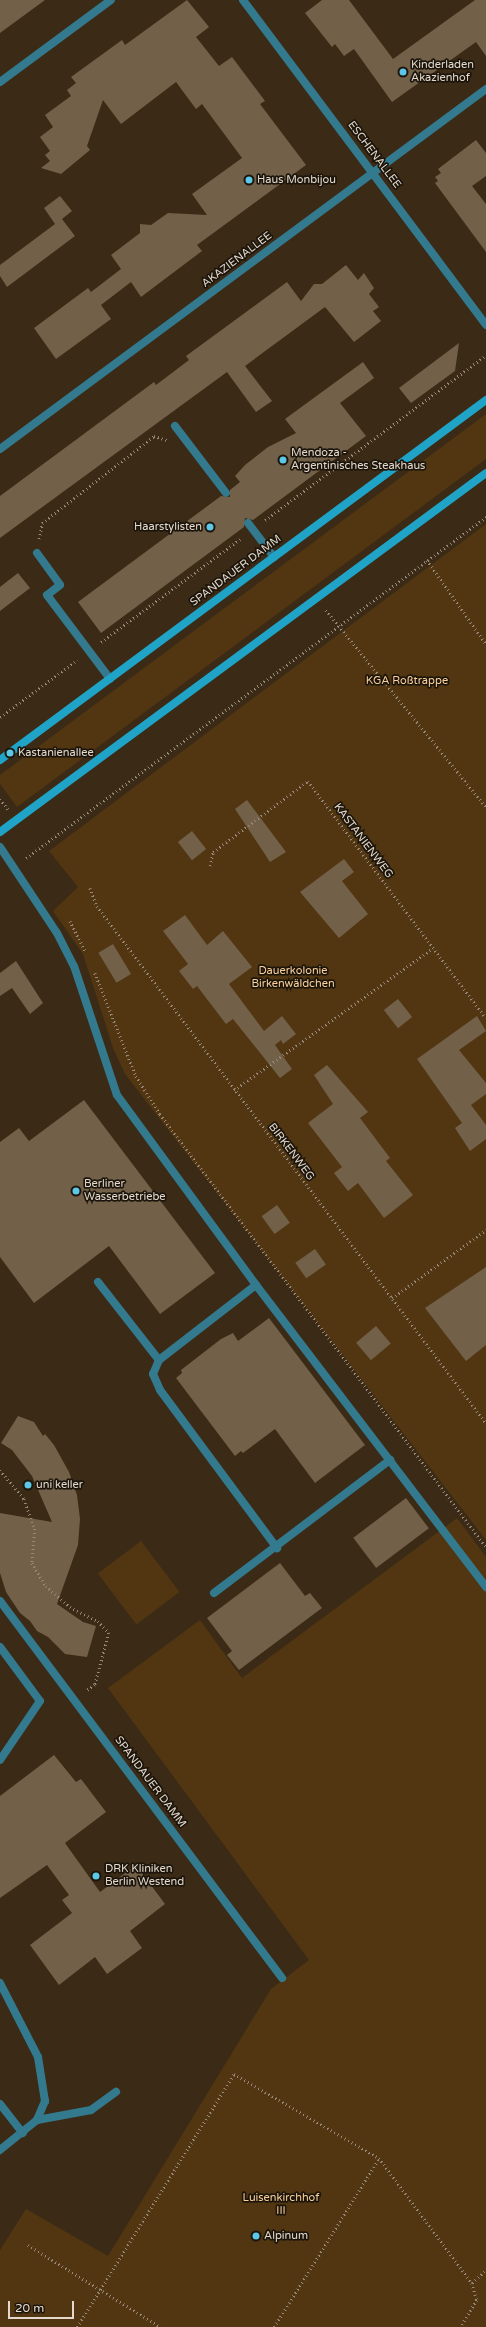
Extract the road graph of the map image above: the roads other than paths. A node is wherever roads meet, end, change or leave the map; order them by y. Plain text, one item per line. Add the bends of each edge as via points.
1 (111, 0) edge
2 (243, 0) edge
3 (0, 82) edge
4 (486, 89) edge
5 (374, 172) junction
6 (486, 325) edge
7 (486, 400) edge
8 (175, 426) dead end
9 (0, 449) edge
10 (486, 473) edge
11 (226, 493) dead end
12 (248, 523) dead end
13 (36, 553) road end
14 (274, 557) junction
15 (110, 679) junction
16 (0, 760) edge
17 (0, 832) edge
18 (0, 847) edge
19 (98, 1282) dead end
20 (256, 1284) junction
21 (159, 1360) junction
22 (390, 1460) junction
23 (277, 1548) junction
24 (486, 1587) edge
25 (214, 1593) dead end
26 (0, 1600) edge
27 (0, 1647) edge
28 (0, 1760) edge
29 (282, 1978) dead end
30 (0, 1983) edge
31 (116, 2092) dead end
32 (0, 2104) edge
33 (37, 2120) junction
34 (23, 2133) junction
35 (0, 2150) edge

1 - 3 street
2 - 5 street, ESCHENALLEE
4 - 5 street, AKAZIENALLEE
5 - 6 street, ESCHENALLEE
5 - 9 street, AKAZIENALLEE
7 - 14 main road, SPANDAUER DAMM
8 - 11 street
10 - 17 main road
12 - 14 street
13 - 15 street via 60,585 47,594
14 - 15 main road, SPANDAUER DAMM
15 - 16 main road, SPANDAUER DAMM
18 - 20 street via 57,933 74,966 117,1095
19 - 21 street
20 - 21 street
20 - 22 street
21 - 23 street via 153,1374 160,1390
22 - 23 street
22 - 24 street
23 - 25 street
26 - 29 street, SPANDAUER DAMM
27 - 28 street via 40,1701
30 - 33 street via 38,2057 45,2101
31 - 33 street via 91,2110
32 - 34 street
33 - 34 street
34 - 35 street

